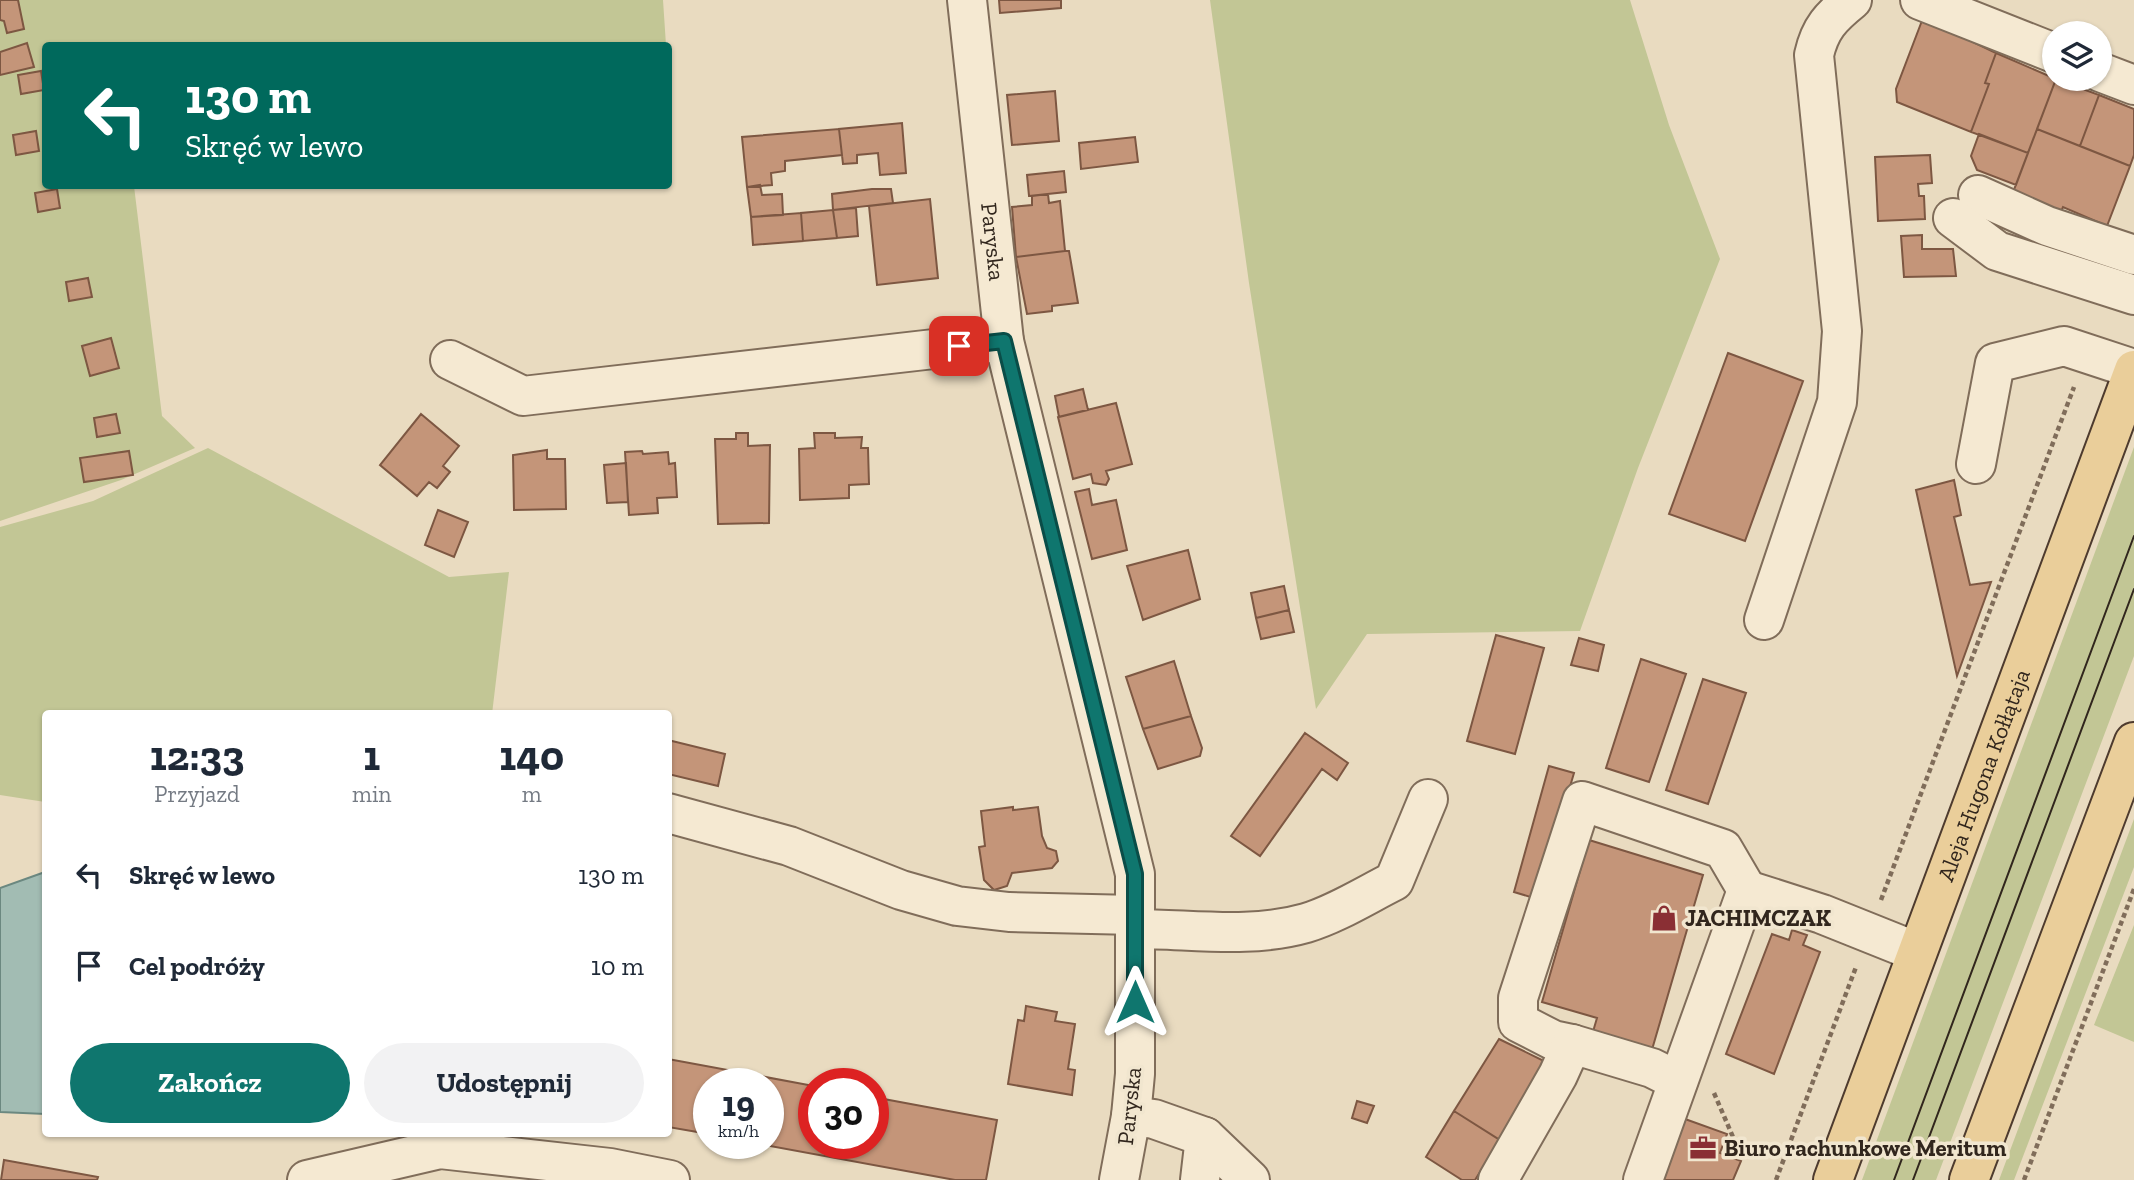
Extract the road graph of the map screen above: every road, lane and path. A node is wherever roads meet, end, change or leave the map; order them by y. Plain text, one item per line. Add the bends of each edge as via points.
1 (967, 0) edge
2 (1852, 0) edge
3 (1920, 0) edge
4 (2042, 48) edge
5 (2112, 77) edge
6 (2134, 85) edge
7 (2134, 255) edge
8 (2134, 295) edge
9 (1004, 341) junction
10 (2087, 353) junction
11 (450, 360) dead end
12 (2134, 369) edge
13 (1976, 464) dead end
14 (1763, 620) dead end
15 (2134, 742) edge
16 (1428, 799) dead end
17 (672, 814) edge
18 (2134, 889) edge
19 (1747, 890) junction
20 (1135, 922) junction
21 (1868, 934) junction
22 (1917, 952) junction
23 (1572, 1044) junction
24 (1695, 1085) junction
25 (1131, 1116) junction
26 (1205, 1137) junction
27 (1729, 1152) dead end
28 (437, 1165) edge
29 (609, 1174) edge
30 (307, 1180) edge
31 (670, 1180) edge
32 (1119, 1180) edge
33 (1200, 1180) edge
34 (1250, 1180) edge
35 (1498, 1180) edge
36 (1643, 1180) edge
37 (1776, 1180) edge
38 (1833, 1180) edge
39 (1969, 1180) edge
40 (2024, 1180) edge

1 - 9 street, Paryska
2 - 14 street via 1828,19 1818,35 1814,55 1842,331 1837,402
3 - 4 street
5 - 6 street
7 - 8 street via 1966,206 1997,251
9 - 11 street via 523,396
9 - 20 street, Paryska via 1135,874
10 - 12 street
10 - 13 street via 2064,346 1995,363
10 - 21 path
12 - 22 main road, Aleja Hugona Kołłątaja
15 - 39 main road
16 - 20 street via 1394,881 1306,923 1219,935
17 - 20 street via 789,846 901,890 957,906
18 - 40 path
19 - 21 street
19 - 23 street via 1723,849 1582,801 1518,998 1518,1022 1553,1041
19 - 24 street
20 - 25 street, Paryska
21 - 22 street
21 - 37 path
22 - 38 main road, Aleja Hugona Kołłątaja
23 - 24 street
23 - 35 street
24 - 27 path via 1733,1137
24 - 36 street
25 - 26 street
25 - 32 street, Paryska
26 - 33 street
26 - 34 street
28 - 29 street
28 - 30 street
29 - 31 street

